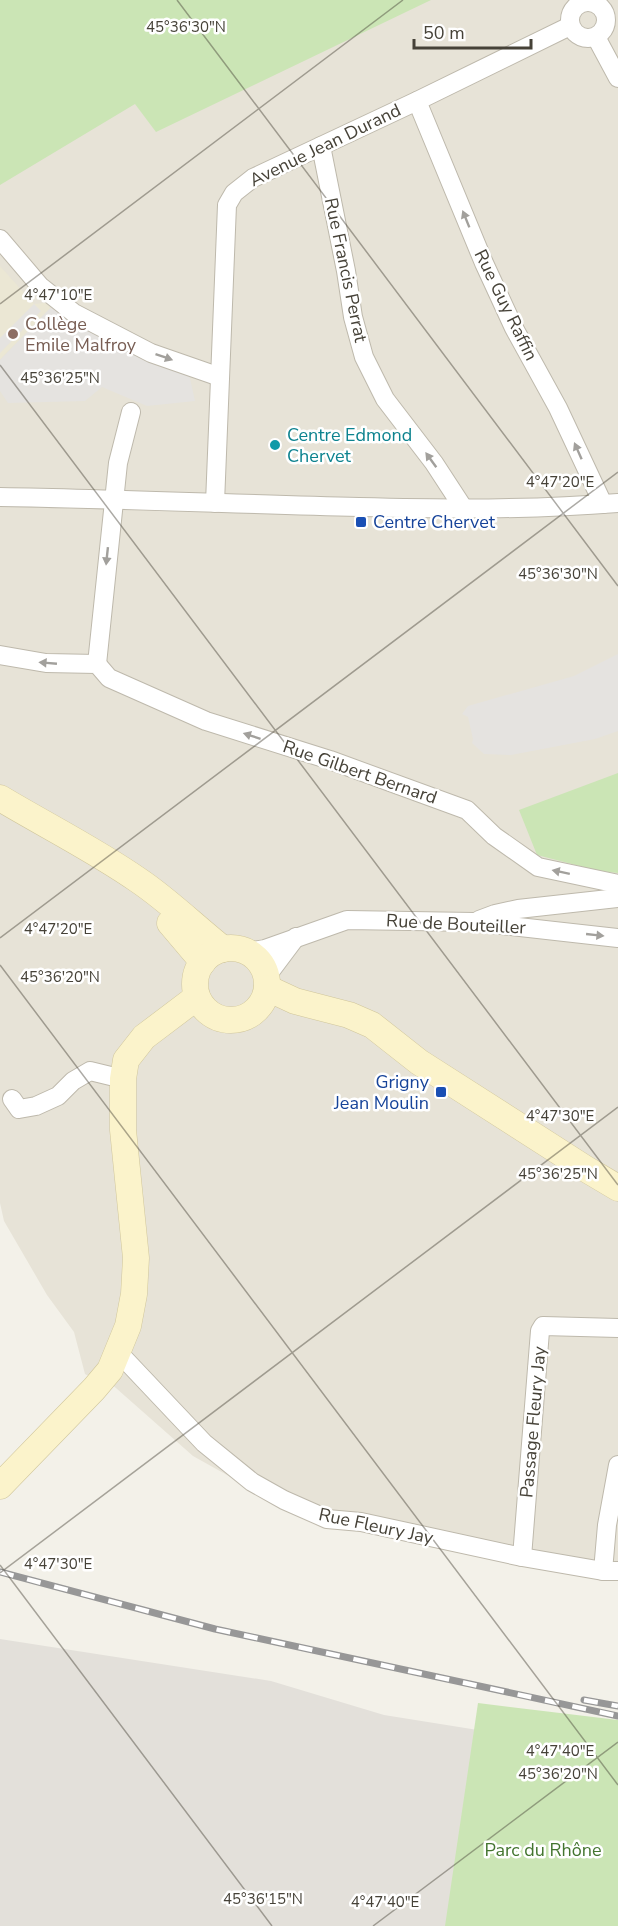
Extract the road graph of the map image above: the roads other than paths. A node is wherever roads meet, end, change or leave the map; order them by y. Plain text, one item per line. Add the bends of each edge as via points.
1 (582, 1) edge
2 (611, 10) edge
3 (570, 26) junction
4 (596, 37) junction
5 (618, 78) edge
6 (417, 101) junction
7 (321, 146) junction
8 (0, 239) edge
9 (220, 377) junction
10 (131, 412) dead end
11 (0, 496) edge
12 (113, 498) junction
13 (610, 503) edge
14 (215, 504) junction
15 (464, 509) junction
16 (0, 655) edge
17 (97, 664) junction
18 (0, 798) edge
19 (0, 810) edge
20 (618, 884) edge
21 (618, 898) edge
22 (474, 922) junction
23 (296, 937) junction
24 (618, 938) edge
25 (224, 954) junction
26 (267, 982) junction
27 (205, 1006) junction
28 (252, 1014) junction
29 (419, 1062) junction
30 (123, 1079) junction
31 (12, 1099) dead end
32 (618, 1188) edge
33 (618, 1328) edge
34 (118, 1352) junction
35 (618, 1465) edge
36 (0, 1486) edge
37 (522, 1557) junction
38 (610, 1571) edge

1 - 2 street
1 - 3 street via 571,12
2 - 4 street via 605,27
3 - 4 street via 578,36
3 - 6 street, Avenue Jean Durand
4 - 5 street
6 - 7 street, Avenue Jean Durand
13 -> 6 street, Rue Guy Raffin via 514,328
7 - 9 street, Avenue Jean Durand via 253,178 230,198
15 -> 7 street, Rue Francis Perrat via 385,399 364,357
8 -> 9 street via 40,286 74,313 151,353
9 - 14 street, Avenue Jean Durand
10 - 12 street
11 - 12 street
12 - 14 street
12 -> 17 street
13 - 15 street
14 - 15 street
17 -> 16 street via 46,663
20 -> 17 street, Rue Gilbert Bernard via 538,867 494,836 467,810 330,760 206,721 109,678
18 - 25 main road via 137,879
19 - 25 main road via 146,901 179,932
21 - 22 street via 518,909
22 - 23 street, Rue de Bouteiller via 346,920
22 -> 24 street, Rue de Bouteiller
23 - 25 street, Rue de Bouteiller via 265,949
23 - 26 street
25 - 26 main road via 256,959
25 - 27 main road via 197,973 195,985
26 - 28 main road via 260,1006
26 - 29 main road via 295,1001 372,1025
27 - 28 main road via 232,1020
27 - 30 main road via 144,1037 126,1060
28 - 29 main road via 307,1016 340,1025
29 - 32 main road
30 - 31 street via 90,1071 58,1096 36,1106 19,1109
30 - 34 main road via 123,1130 136,1279 128,1326
33 - 37 street, Passage Fleury Jay via 543,1326 540,1331
34 - 36 main road via 110,1370 94,1389
34 - 37 street, Rue Fleury Jay via 204,1443 252,1482 284,1500 327,1519 361,1522
35 - 38 street via 607,1525
37 - 38 street, Rue Fleury Jay

